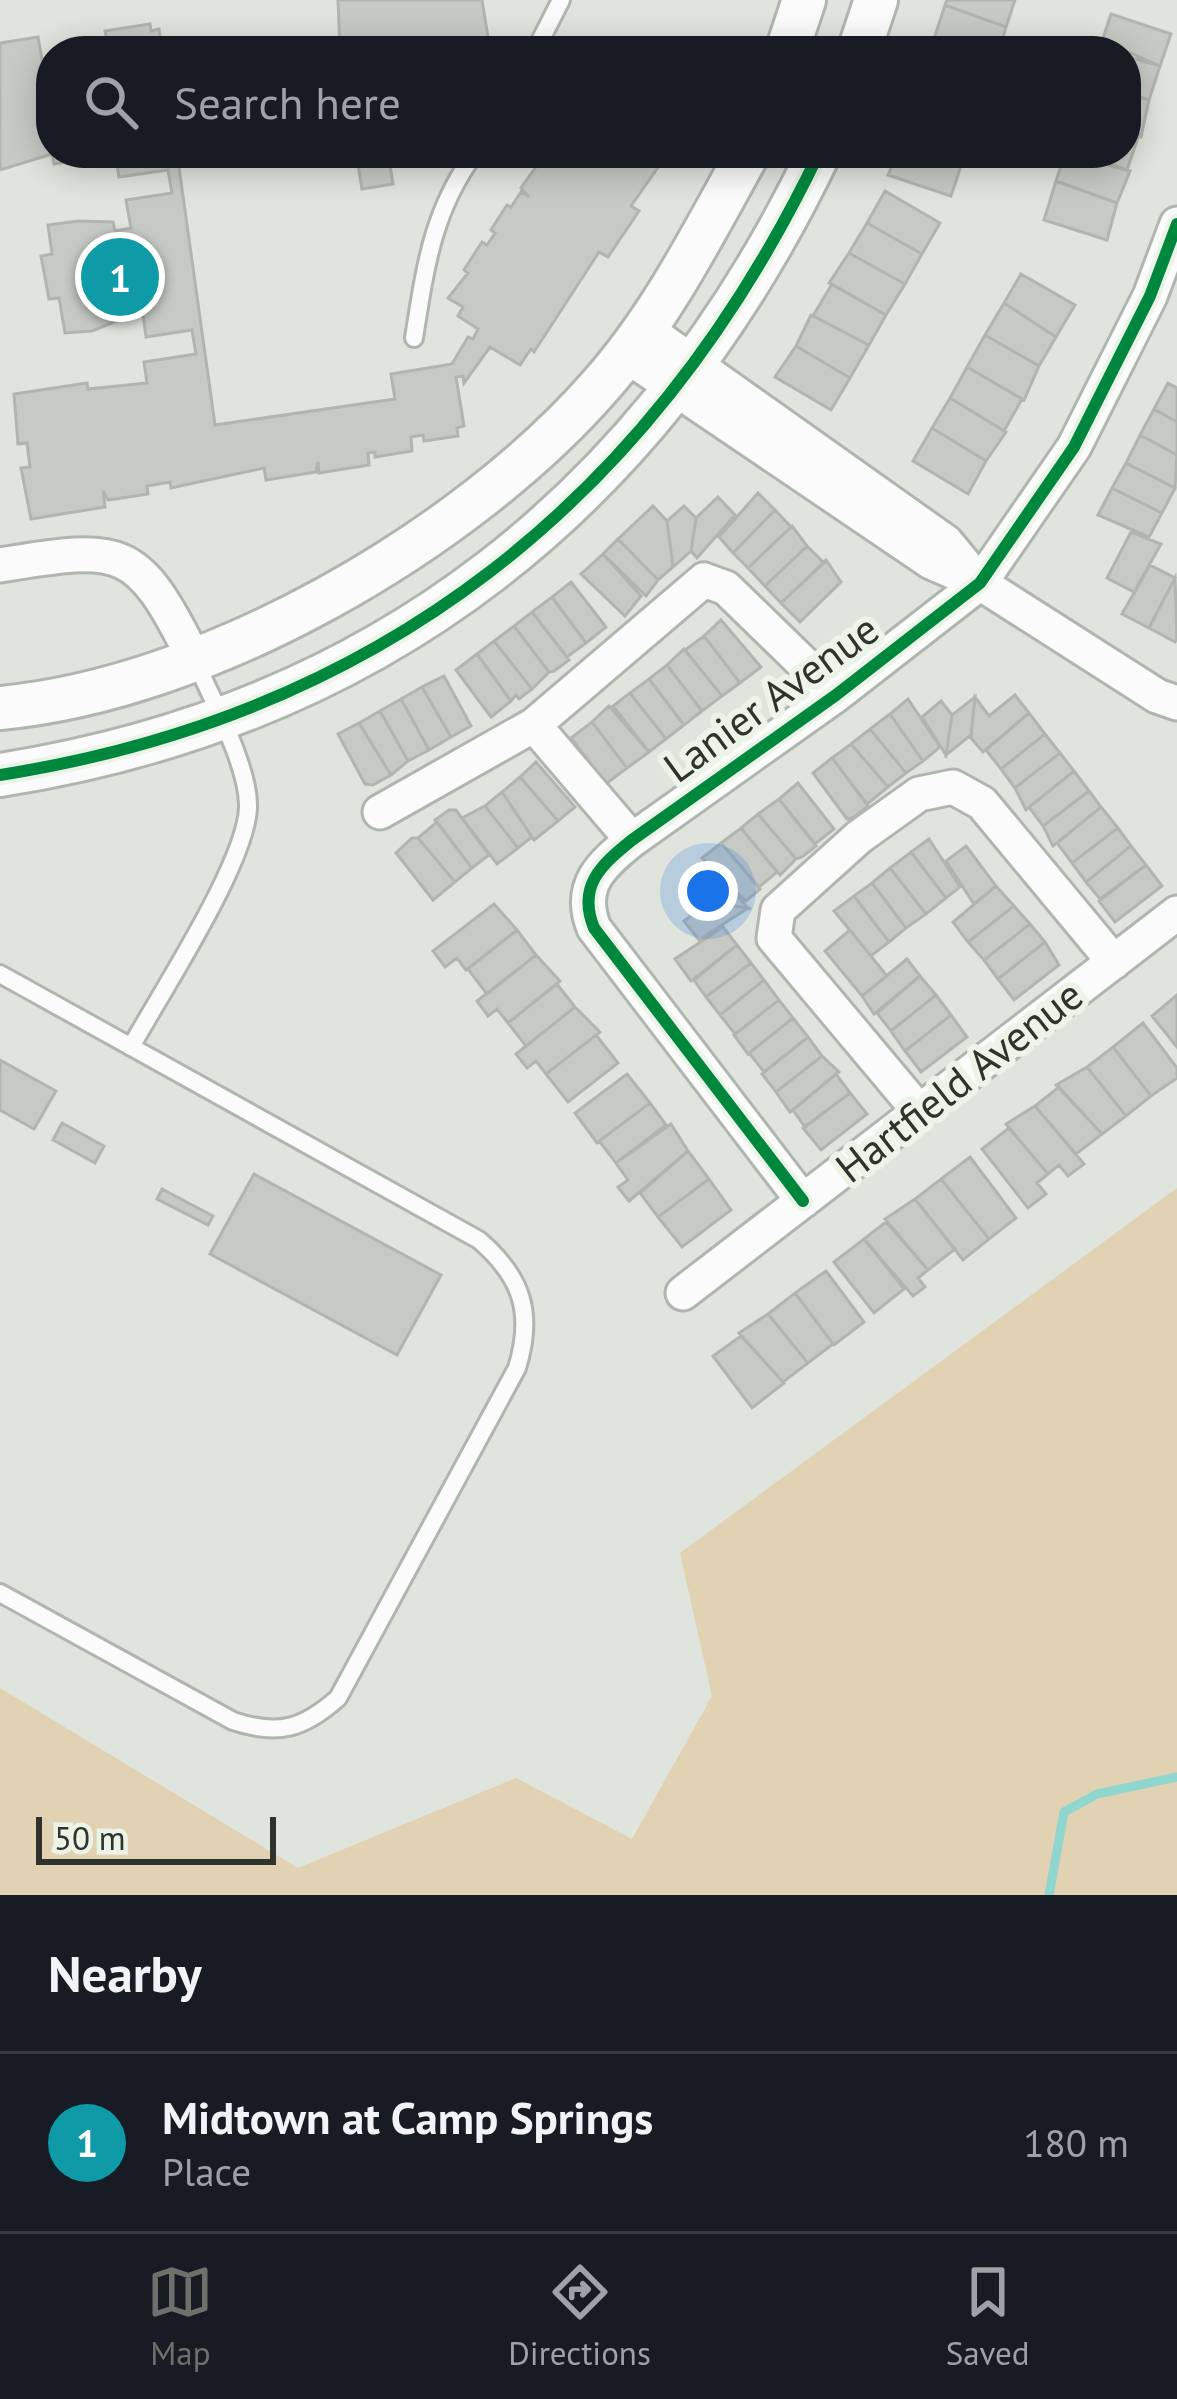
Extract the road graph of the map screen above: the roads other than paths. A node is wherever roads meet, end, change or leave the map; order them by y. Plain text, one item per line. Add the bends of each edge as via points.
1 (561, 0) edge
2 (803, 0) edge
3 (876, 0) edge
4 (543, 36) edge
5 (792, 36) edge
6 (864, 36) edge
7 (464, 168) edge
8 (740, 168) edge
9 (812, 168) edge
10 (1177, 224) edge
11 (414, 338) dead end
12 (634, 340) junction
13 (685, 377) junction
14 (0, 565) edge
15 (980, 583) junction
16 (194, 659) junction
17 (836, 695) junction
18 (1177, 703) edge
19 (0, 708) edge
20 (220, 721) junction
21 (534, 725) junction
22 (0, 775) edge
23 (380, 812) dead end
24 (632, 839) junction
25 (1177, 913) edge
26 (1114, 962) junction
27 (0, 974) edge
28 (130, 1047) junction
29 (920, 1111) junction
30 (803, 1201) junction
31 (683, 1293) dead end
32 (0, 1592) edge

1 - 4 lane
2 - 5 street
3 - 6 street
7 - 11 lane via 430,232
8 - 12 street
9 - 13 street via 781,233
10 - 15 street, Lanier Avenue via 1075,447
12 - 13 street
12 - 16 street via 602,385 430,536 334,595
13 - 15 street via 931,562
13 - 20 street via 641,433 542,530 455,598 344,669
14 - 16 street via 74,553 116,556 148,579
15 - 17 street, Lanier Avenue
15 - 18 street
16 - 19 street
16 - 20 lane
17 - 21 street via 726,588 704,580
17 - 24 street, Lanier Avenue
20 - 22 street via 98,759
20 - 28 lane via 244,783 242,833
21 - 23 street
21 - 24 street
24 - 30 street, Lanier Avenue via 588,888 594,928
25 - 26 street, Hartfield Avenue
26 - 29 street, Hartfield Avenue
26 - 29 street via 982,802 953,787 919,794 860,837 778,910 774,938
27 - 28 lane
28 - 32 lane via 479,1240 518,1281 527,1335 338,1698 296,1729 263,1731 233,1721
29 - 30 street, Hartfield Avenue
30 - 31 street, Hartfield Avenue

